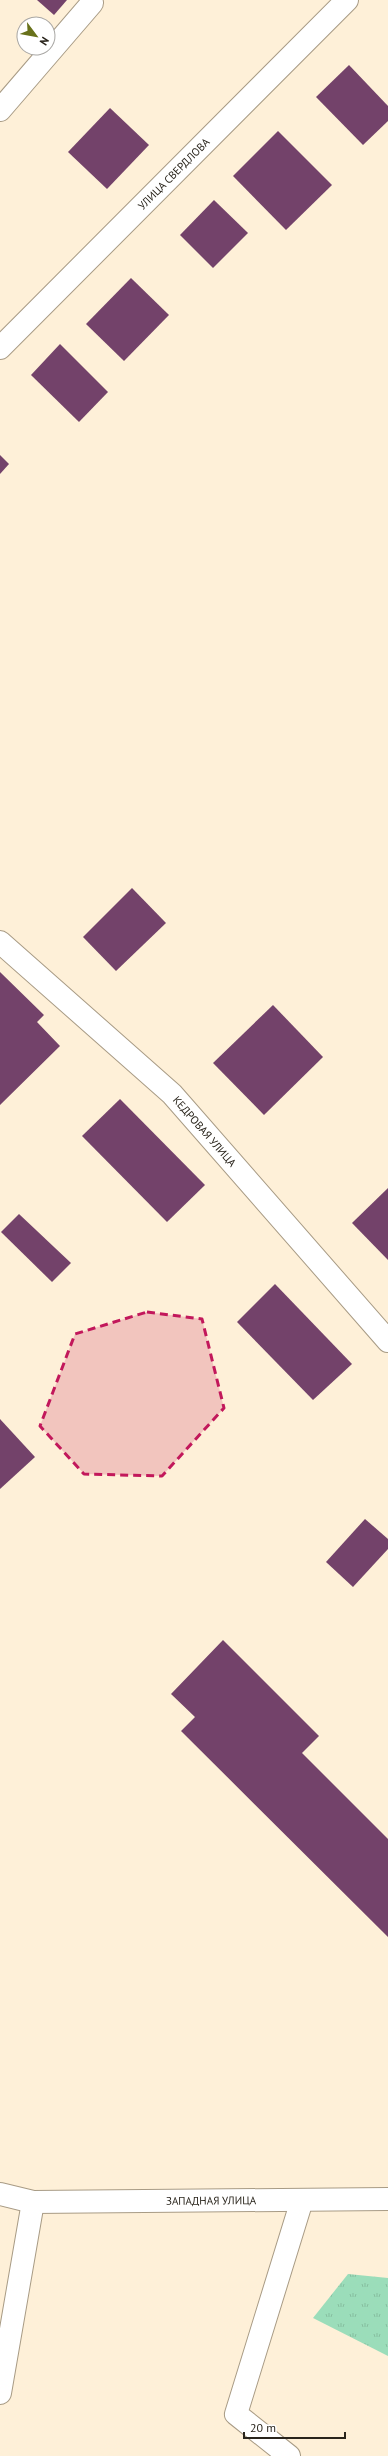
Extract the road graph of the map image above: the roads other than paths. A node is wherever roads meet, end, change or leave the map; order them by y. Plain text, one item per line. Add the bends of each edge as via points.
1 (347, 0) edge
2 (92, 3) dead end
3 (0, 110) edge
4 (0, 348) edge
5 (0, 942) edge
6 (388, 1341) edge
7 (0, 2194) edge
8 (388, 2199) edge
9 (302, 2200) junction
10 (33, 2202) junction
11 (0, 2393) edge
12 (289, 2456) edge

1 - 4 street, УЛИЦА СВЕРДЛОВА
2 - 3 street
5 - 6 street, КЕДРОВАЯ УЛИЦА via 172,1094
7 - 10 street, ЗАПАДНАЯ УЛИЦА
8 - 9 street, ЗАПАДНАЯ УЛИЦА
9 - 10 street, ЗАПАДНАЯ УЛИЦА
9 - 12 street via 236,2414
10 - 11 street

